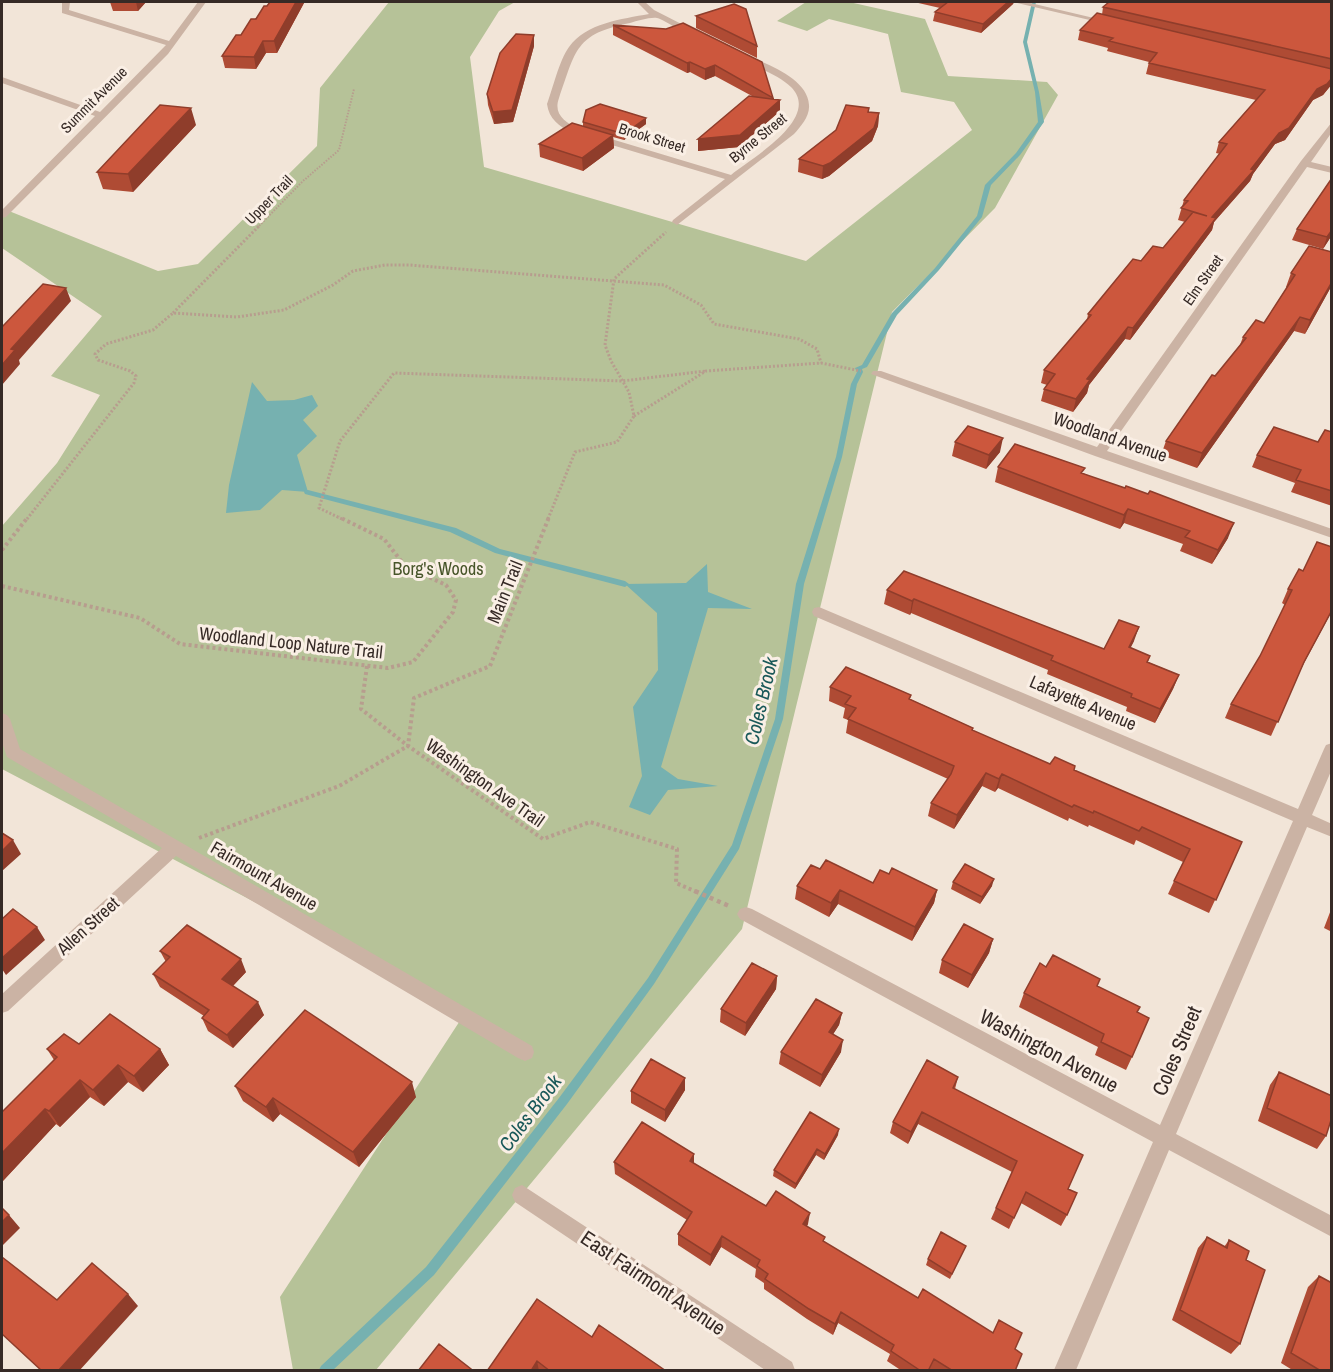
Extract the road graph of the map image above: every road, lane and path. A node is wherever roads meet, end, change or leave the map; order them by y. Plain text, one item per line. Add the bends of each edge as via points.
1 (66, 2) edge
2 (202, 2) edge
3 (641, 2) edge
4 (1017, 2) edge
5 (657, 15) junction
6 (1124, 27) edge
7 (709, 40) edge
8 (170, 44) junction
9 (740, 56) edge
10 (2, 80) edge
11 (354, 89) dead end
12 (100, 115) junction
13 (1332, 125) edge
14 (1304, 163) junction
15 (1332, 170) edge
16 (732, 178) junction
17 (2, 215) edge
18 (677, 222) joint
19 (614, 279) junction
20 (173, 314) junction
21 (821, 363) junction
22 (706, 371) junction
23 (877, 374) joint
24 (622, 381) junction
25 (633, 416) junction
26 (1099, 453) junction
27 (1332, 534) edge
28 (2, 550) edge
29 (2, 586) edge
30 (819, 612) dead end
31 (368, 666) junction
32 (2, 719) edge
33 (408, 746) junction
34 (1332, 749) edge
35 (1302, 818) junction
36 (1332, 831) edge
37 (175, 847) junction
38 (746, 914) joint
39 (2, 1005) edge
40 (525, 1052) dead end
41 (1164, 1138) junction
42 (522, 1195) dead end
43 (1332, 1227) edge
44 (784, 1371) edge
45 (1065, 1371) edge

1 - 8 street via 65,11
2 - 8 street, Summit Avenue
3 - 5 street
4 - 6 street
5 - 7 street
5 - 16 street, Brook Street via 601,28 578,42 572,49 552,111 556,119 575,131
8 - 12 street, Summit Avenue
9 - 16 street, Byrne Street via 794,85 805,103 800,123
10 - 12 street
11 - 20 path, Upper Trail via 339,150 303,181
12 - 17 street, Summit Avenue
13 - 14 street, Elm Street
14 - 15 street
14 - 26 street, Elm Street
16 - 18 street, Byrne Street
18 - 19 path
19 - 20 path via 385,265 353,271 284,309 237,317
19 - 21 path via 664,285 701,305 714,324 799,339 817,349
19 - 24 path via 605,345
20 - 28 path via 153,330 106,344 95,354 98,360 130,371 136,376 134,383
21 - 22 path, Woodland Loop Nature Trail
21 - 23 path, Woodland Loop Nature Trail
22 - 24 path, Woodland Loop Nature Trail
22 - 25 path
23 - 26 street, Woodland Avenue
24 - 25 path via 629,392
24 - 31 path, Woodland Loop Nature Trail via 394,373 340,441 319,508 384,540 405,566 446,585 456,600 453,612 413,662 388,668
25 - 33 path, Main Trail via 616,442 575,452 490,666 414,698
26 - 27 street, Woodland Avenue
29 - 31 path, Woodland Loop Nature Trail via 140,618 180,644
30 - 35 street, Lafayette Avenue
31 - 33 path, Washington Ave Trail via 361,709
32 - 37 street, Fairmount Avenue via 13,753
33 - 37 path via 339,786
33 - 38 path, Washington Ave Trail via 543,839 590,822 677,849 676,883
34 - 35 street, Coles Street
35 - 36 street, Lafayette Avenue
35 - 41 street, Coles Street
37 - 39 street, Allen Street
37 - 40 street, Fairmount Avenue
38 - 41 street, Washington Avenue
41 - 43 street, Washington Avenue
41 - 45 street, Coles Street
42 - 44 street, East Fairmont Avenue

